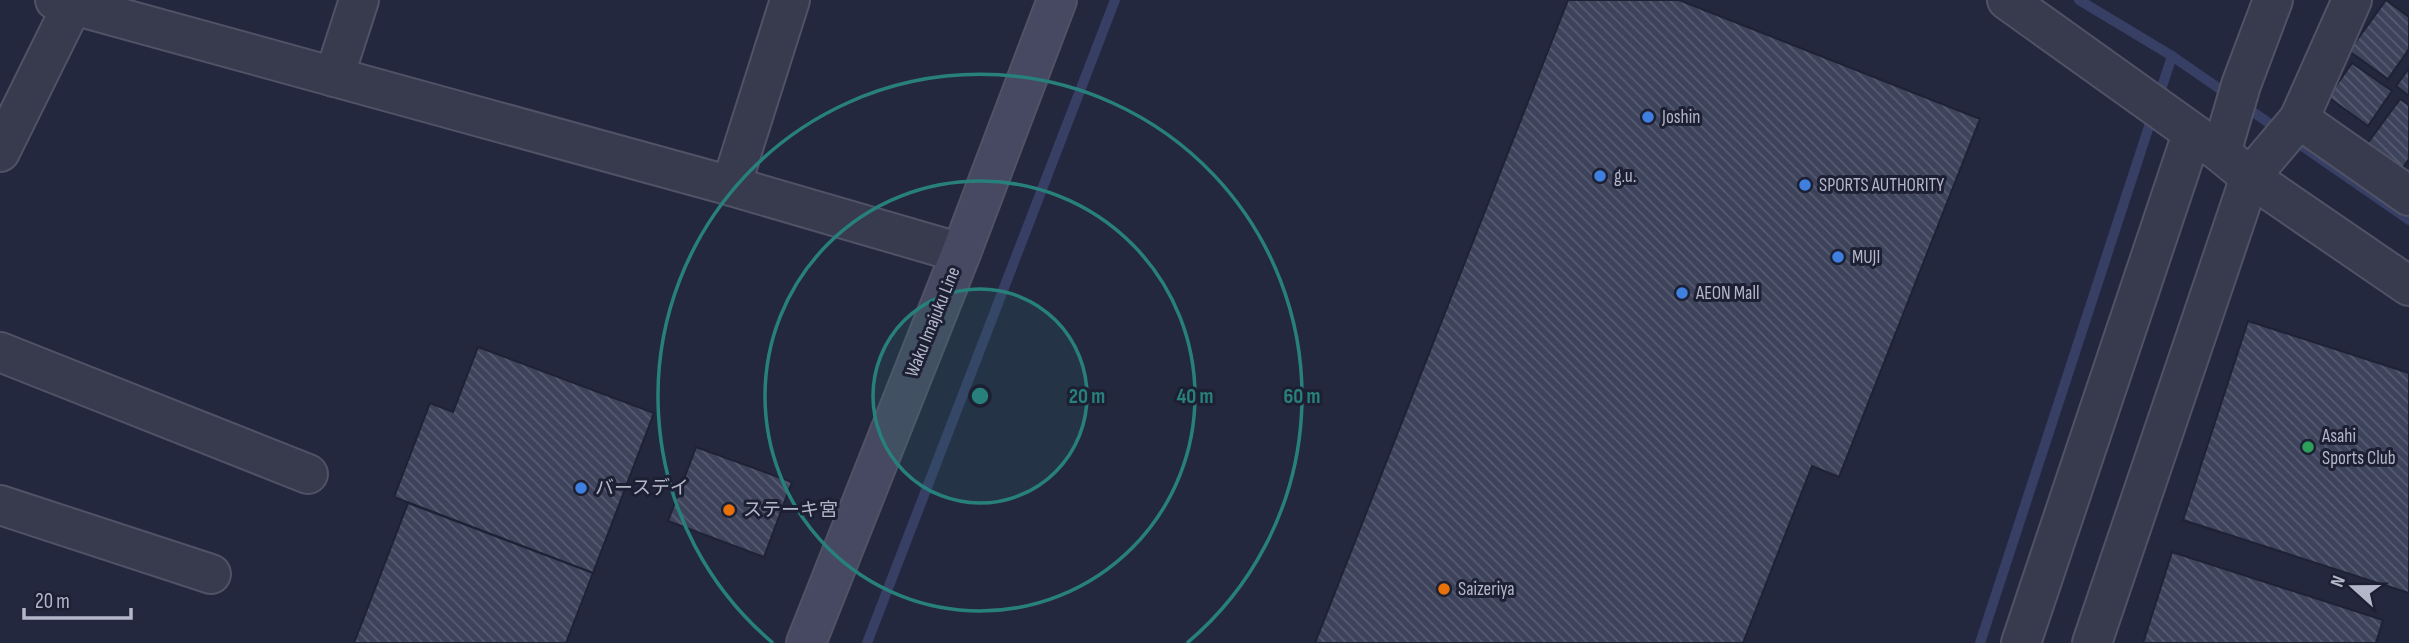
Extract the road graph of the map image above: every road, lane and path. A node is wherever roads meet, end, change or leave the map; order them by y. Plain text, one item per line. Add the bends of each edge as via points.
1 (359, 0) edge
2 (790, 0) edge
3 (1057, 0) edge
4 (2007, 0) edge
5 (2273, 0) edge
6 (2352, 0) edge
7 (64, 2) edge
8 (334, 77) junction
9 (2299, 119) junction
10 (2207, 143) junction
11 (0, 151) edge
12 (2250, 177) junction
13 (731, 186) junction
14 (2409, 196) edge
15 (961, 253) junction
16 (2409, 286) edge
17 (0, 352) edge
18 (308, 474) dead end
19 (0, 505) edge
20 (211, 573) dead end
21 (806, 643) edge
22 (2021, 643) edge
23 (2092, 643) edge

1 - 8 street
2 - 13 street
3 - 15 main road, Waku Imajuku Line
4 - 10 street
5 - 10 street via 2241,85
6 - 9 street
7 - 8 street
7 - 11 street
8 - 13 street
9 - 12 street
9 - 14 street
10 - 12 street
10 - 22 street
12 - 16 street
12 - 23 street
13 - 15 street
15 - 21 main road, Waku Imajuku Line
17 - 18 street
19 - 20 street

